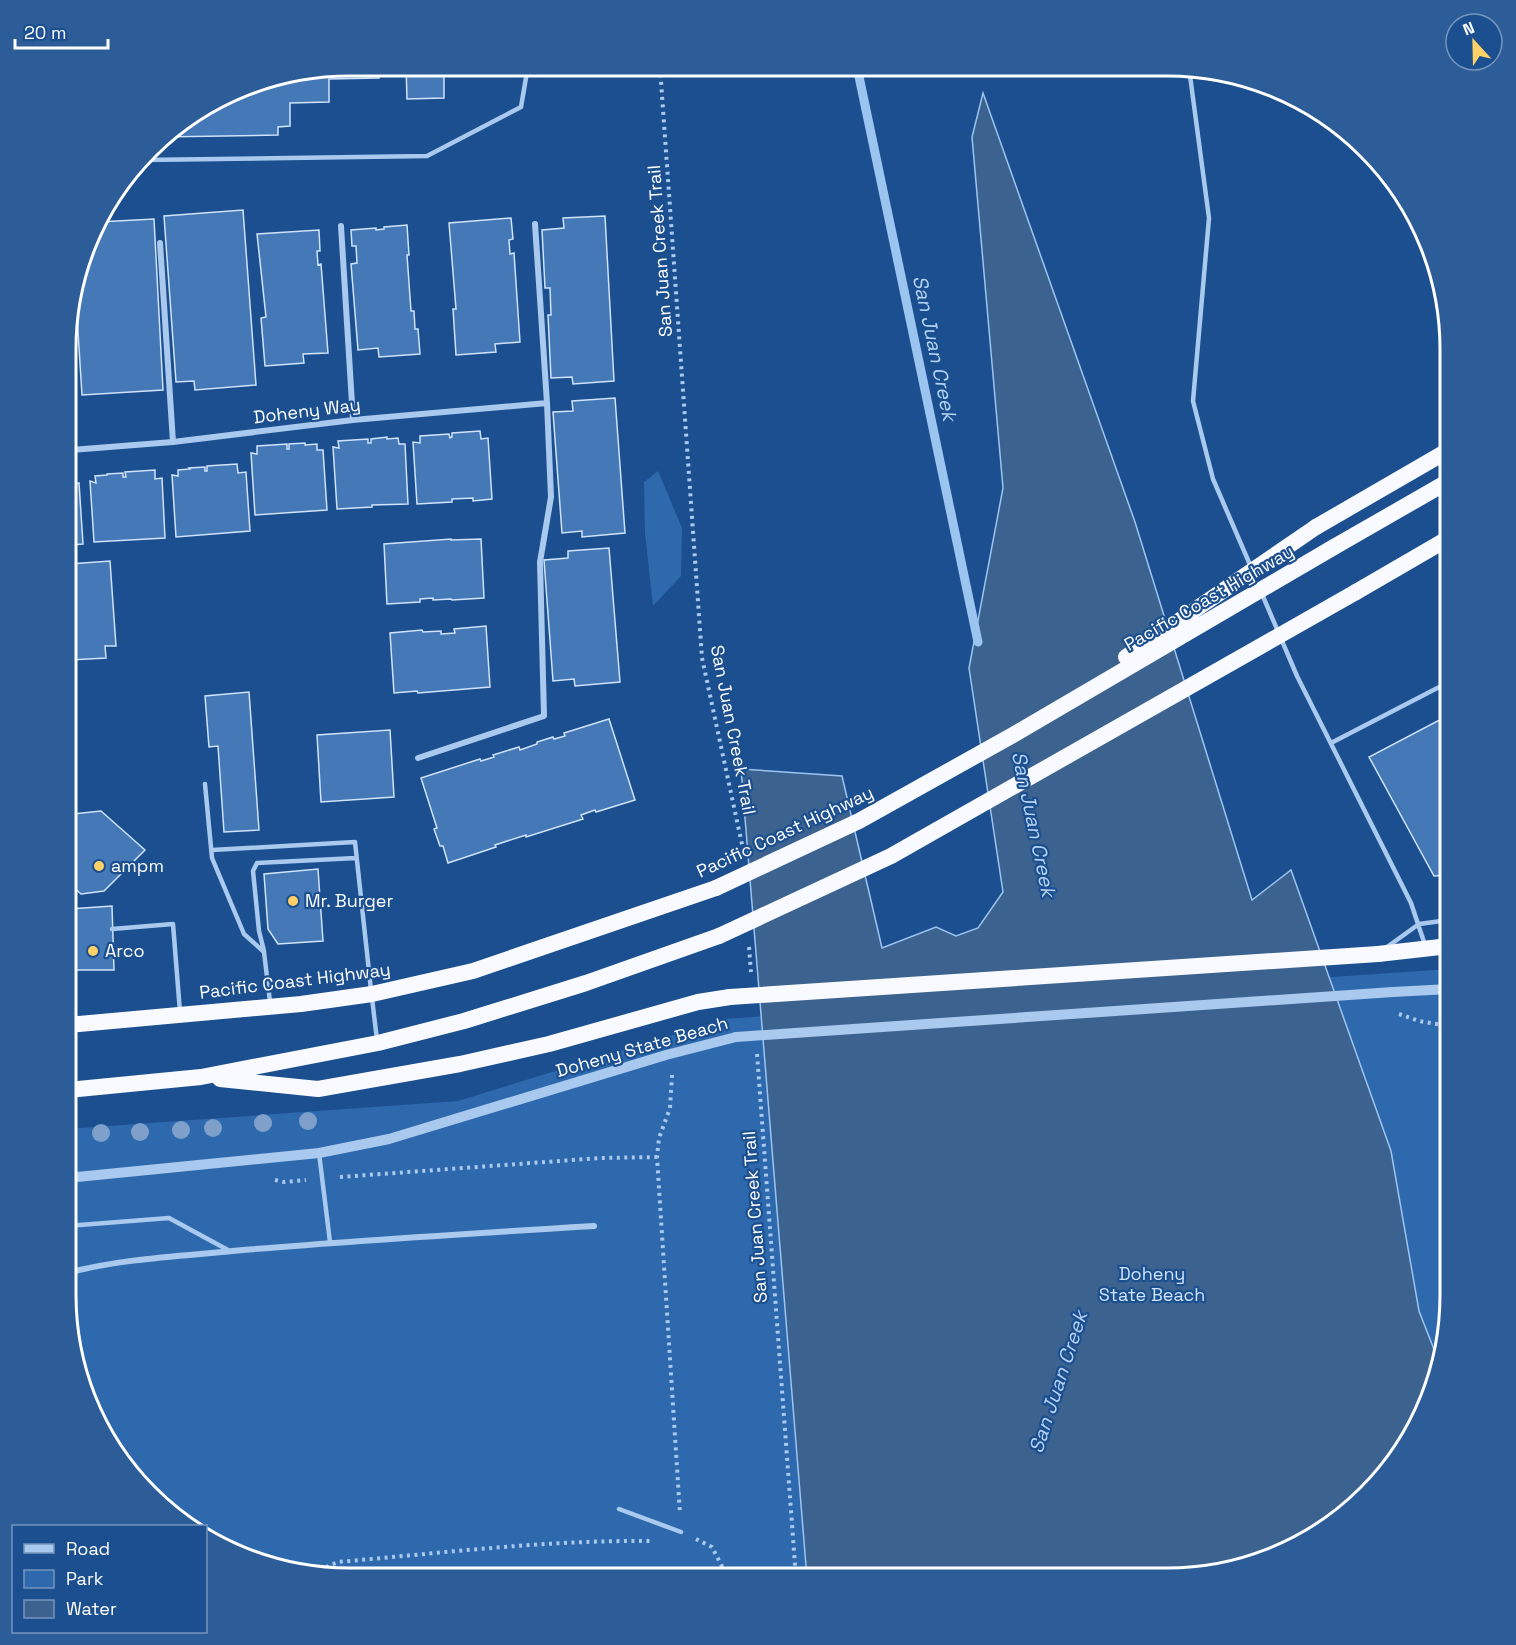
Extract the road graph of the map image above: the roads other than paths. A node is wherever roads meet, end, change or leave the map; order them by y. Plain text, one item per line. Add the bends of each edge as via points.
1 (526, 76) edge
2 (1190, 78) edge
3 (152, 160) edge
4 (536, 224) dead end
5 (341, 226) dead end
6 (160, 243) dead end
7 (548, 403) junction
8 (353, 420) junction
9 (173, 442) junction
10 (76, 450) edge
11 (1440, 455) edge
12 (1440, 486) edge
13 (1440, 543) edge
14 (1255, 578) dead end
15 (1260, 588) dead end
16 (1440, 687) edge
17 (1013, 735) junction
18 (1330, 743) junction
19 (418, 758) dead end
20 (205, 784) dead end
21 (212, 850) junction
22 (356, 858) junction
23 (1440, 921) edge
24 (1419, 924) junction
25 (112, 929) dead end
26 (1440, 947) edge
27 (1426, 948) junction
28 (264, 952) junction
29 (1378, 954) junction
30 (1440, 989) edge
31 (372, 994) junction
32 (270, 1007) junction
33 (180, 1015) junction
34 (76, 1024) edge
35 (378, 1043) junction
36 (201, 1077) junction
37 (76, 1089) edge
38 (319, 1153) junction
39 (76, 1177) edge
40 (76, 1225) edge
41 (594, 1226) dead end
42 (330, 1242) junction
43 (231, 1252) junction
44 (76, 1271) edge
45 (619, 1509) dead end
46 (681, 1532) road end

1 - 3 lane via 521,107 427,156
2 - 14 lane via 1209,218 1193,401 1213,479
4 - 7 street
5 - 8 street
6 - 9 street
7 - 8 street, Doheny Way
7 - 19 street via 551,497 540,562 544,716
8 - 9 street, Doheny Way
9 - 10 street, Doheny Way
11 - 17 highway, bridge via 1316,527
12 - 17 highway, Pacific Coast Highway, bridge
13 - 35 highway, bridge via 891,856 719,936 586,983
15 - 18 lane
16 - 18 lane
17 - 31 highway, Pacific Coast Highway, bridge via 859,821 716,888 473,971
18 - 24 lane
20 - 21 lane
21 - 22 lane via 355,842
21 - 28 lane via 243,934
22 - 28 lane via 257,863 253,871
22 - 31 lane
23 - 24 lane
24 - 27 lane
24 - 29 lane
25 - 33 lane via 173,924
26 - 27 highway
27 - 29 highway
28 - 32 lane
29 - 36 highway, bridge via 730,997 471,1062 318,1089
30 - 38 street, Doheny State Beach, bridge via 736,1037 389,1139
31 - 32 highway, Pacific Coast Highway
31 - 35 lane
32 - 33 highway, Pacific Coast Highway
33 - 34 highway, Pacific Coast Highway
35 - 36 highway
36 - 37 highway
38 - 39 street, Doheny State Beach
38 - 42 lane
40 - 43 lane via 169,1218
41 - 42 street
42 - 43 street
43 - 44 street
45 - 46 lane

